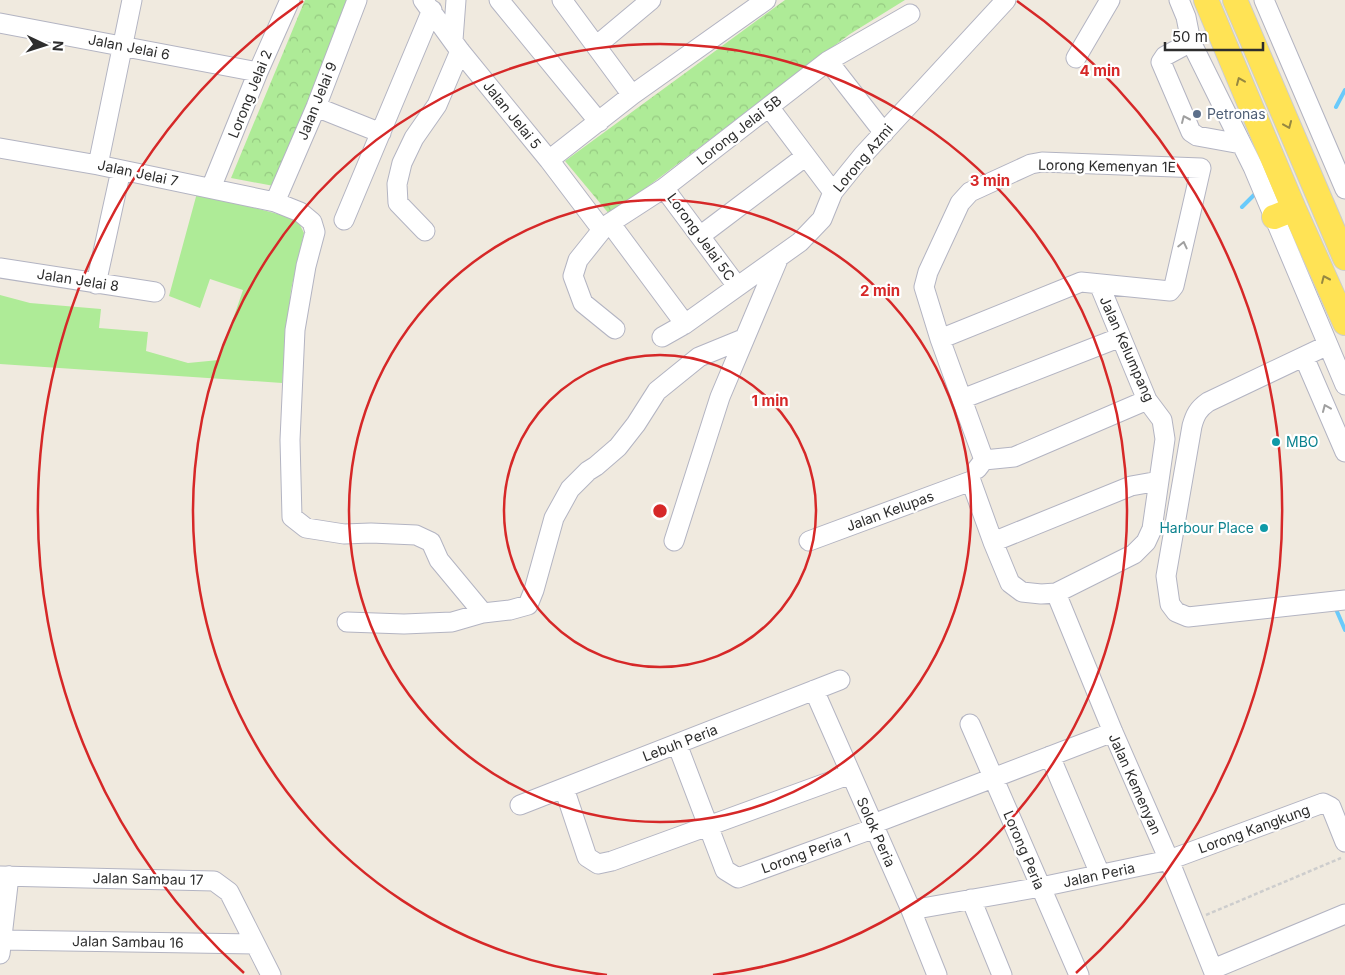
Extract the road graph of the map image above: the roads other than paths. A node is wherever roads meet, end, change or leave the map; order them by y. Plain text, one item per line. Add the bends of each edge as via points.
1 (132, 0) edge
2 (290, 0) edge
3 (357, 0) edge
4 (456, 0) edge
5 (499, 0) edge
6 (562, 0) edge
7 (651, 0) edge
8 (766, 0) edge
9 (1006, 0) edge
10 (1110, 0) edge
11 (1179, 0) edge
12 (1206, 0) edge
13 (1234, 0) edge
14 (1264, 0) edge
15 (428, 5) edge
16 (910, 14) dead end
17 (0, 23) edge
18 (1191, 42) junction
19 (457, 45) junction
20 (123, 46) junction
21 (596, 46) junction
22 (1076, 58) dead end
23 (828, 61) junction
24 (258, 72) junction
25 (632, 95) junction
26 (316, 107) junction
27 (769, 107) junction
28 (599, 122) junction
29 (381, 133) junction
30 (884, 133) junction
31 (1241, 144) junction
32 (1326, 146) junction
33 (0, 148) edge
34 (1345, 148) edge
35 (806, 156) junction
36 (549, 160) junction
37 (98, 165) junction
38 (121, 170) junction
39 (1345, 186) edge
40 (211, 188) junction
41 (664, 188) junction
42 (833, 192) junction
43 (276, 202) junction
44 (1284, 213) junction
45 (344, 220) dead end
46 (606, 227) junction
47 (425, 231) dead end
48 (700, 236) junction
49 (1343, 252) edge
50 (779, 256) junction
51 (0, 268) edge
52 (96, 284) junction
53 (1099, 284) junction
54 (737, 286) junction
55 (156, 292) dead end
56 (1345, 323) edge
57 (684, 324) junction
58 (615, 329) dead end
59 (1121, 337) junction
60 (662, 338) dead end
61 (743, 339) junction
62 (940, 339) junction
63 (1328, 345) junction
64 (1304, 357) junction
65 (1345, 385) edge
66 (962, 399) junction
67 (1147, 400) junction
68 (1345, 452) edge
69 (984, 460) junction
70 (971, 481) junction
71 (1159, 481) junction
72 (674, 541) dead end
73 (809, 541) dead end
74 (993, 542) junction
75 (1056, 592) junction
76 (1345, 600) edge
77 (483, 613) junction
78 (347, 622) dead end
79 (840, 680) dead end
80 (814, 690) junction
81 (970, 724) dead end
82 (1113, 732) junction
83 (677, 744) junction
84 (1050, 756) junction
85 (851, 774) junction
86 (993, 778) junction
87 (564, 788) junction
88 (520, 805) dead end
89 (708, 826) junction
90 (874, 826) junction
91 (1345, 842) edge
92 (1169, 860) junction
93 (1100, 874) junction
94 (4, 876) edge
95 (1040, 887) junction
96 (971, 899) junction
97 (911, 910) junction
98 (1345, 914) edge
99 (255, 944) junction
100 (1, 947) edge
101 (1214, 972) edge
102 (271, 975) edge
103 (937, 975) edge
104 (1002, 975) edge
105 (1079, 975) edge

1 - 20 street
2 - 24 street, Lorong Jelai 2
3 - 26 street, Jalan Jelai 9
4 - 19 street
5 - 28 street
6 - 21 street
7 - 21 street
8 - 25 street
9 - 30 street, Lorong Azmi
10 - 22 street
11 - 18 street
44 -> 12 main road
13 -> 49 main road
14 - 32 street
15 - 19 street, Jalan Jelai 5
15 - 29 street
16 - 23 street, Lorong Jelai 5B
17 - 20 street, Jalan Jelai 6
18 - 31 street
31 -> 18 street via 1191,132 1161,62 1165,56
19 - 36 street, Jalan Jelai 5
19 - 47 street via 437,104 414,138 402,163 397,184 398,204
20 - 24 street, Jalan Jelai 6
20 - 37 street
21 - 25 street
23 - 27 street, Lorong Jelai 5B
23 - 30 street
24 - 40 street, Lorong Jelai 2
25 - 28 street
26 - 29 street
26 - 43 street, Jalan Jelai 9
27 - 35 street
27 - 41 street, Lorong Jelai 5B
28 - 36 street
29 - 45 street
30 - 42 street, Lorong Azmi
31 - 44 street
32 - 34 street
32 - 39 street
33 - 37 street, Jalan Jelai 7
35 - 42 street
35 - 48 street
36 - 46 street, Jalan Jelai 5
37 - 38 street, Jalan Jelai 7
38 - 40 street, Jalan Jelai 7
38 - 52 street
40 - 43 street, Jalan Jelai 7
41 - 46 street, Lorong Jelai 5B
41 - 48 street, Lorong Jelai 5C
42 - 50 street, Lorong Azmi via 822,219 800,242
43 - 77 street, Jalan Jelai 7 via 300,212 312,222 315,232 295,330 290,440 292,517 306,528 344,534 416,535 431,542 439,560
56 -> 44 main road
44 - 63 street
46 - 57 street, Jalan Jelai 5
46 - 58 street, Lorong Jelai 5B via 578,260 573,276 583,303
48 - 54 street, Lorong Jelai 5C
50 - 54 street, Lorong Azmi
50 - 61 street
51 - 52 street, Jalan Jelai 8
52 - 55 street, Jalan Jelai 8
53 - 59 street, Jalan Kelumpang
53 - 62 street via 1081,282
53 -> 62 street, Lorong Kemenyan 1E via 1170,291 1174,286 1201,168 1042,162 970,192 960,203 924,287
54 - 57 street, Lorong Azmi
57 - 60 street, Lorong Azmi
59 - 66 street
59 - 67 street, Jalan Kelumpang
61 - 72 street via 720,397
61 - 77 street via 699,357 657,391 618,448 588,470 570,489 554,518 528,605
62 - 66 street, Lorong Kemenyan 1E
63 - 64 street
63 - 65 street
68 -> 64 street
64 - 76 street via 1200,407 1195,416 1166,576 1167,590 1170,604 1176,612 1188,617
66 - 69 street, Lorong Kemenyan 1E
67 - 69 street via 1014,457
67 - 71 street, Jalan Kelumpang via 1162,420 1165,439
69 - 70 street
70 - 73 street, Jalan Kelupas
70 - 74 street
71 - 74 street via 1131,486
71 - 75 street, Jalan Kelumpang via 1152,530 1146,542 1134,554
74 - 75 street via 1010,583 1022,592
75 - 82 street, Jalan Kemenyan
77 - 78 street via 452,622
79 - 80 street, Lebuh Peria
80 - 83 street, Lebuh Peria
80 - 85 street, Solok Peria
81 - 86 street, Lorong Peria
82 - 84 street, Lorong Peria 1
82 - 92 street, Jalan Kemenyan
83 - 87 street, Lebuh Peria
83 - 89 street
84 - 86 street, Lorong Peria 1
84 - 93 street
85 - 89 street
85 - 90 street, Solok Peria
86 - 90 street, Lorong Peria 1
86 - 95 street, Lorong Peria
87 - 88 street, Lebuh Peria
87 - 89 street via 588,857 598,864
89 - 90 street, Lorong Peria 1 via 725,870 738,878
90 - 97 street, Solok Peria
91 - 92 street, Lorong Kangkung via 1331,807 1323,803
92 - 93 street, Jalan Peria
92 - 101 street, Jalan Kemenyan
93 - 95 street, Jalan Peria
94 - 99 street, Jalan Sambau 17 via 214,881 229,892
94 - 100 street
95 - 96 street, Jalan Peria
95 - 105 street, Lorong Peria
96 - 97 street, Jalan Peria
96 - 104 street
97 - 103 street, Solok Peria
98 - 101 street
99 - 100 street, Jalan Sambau 16
99 - 102 street, Jalan Sambau 17

